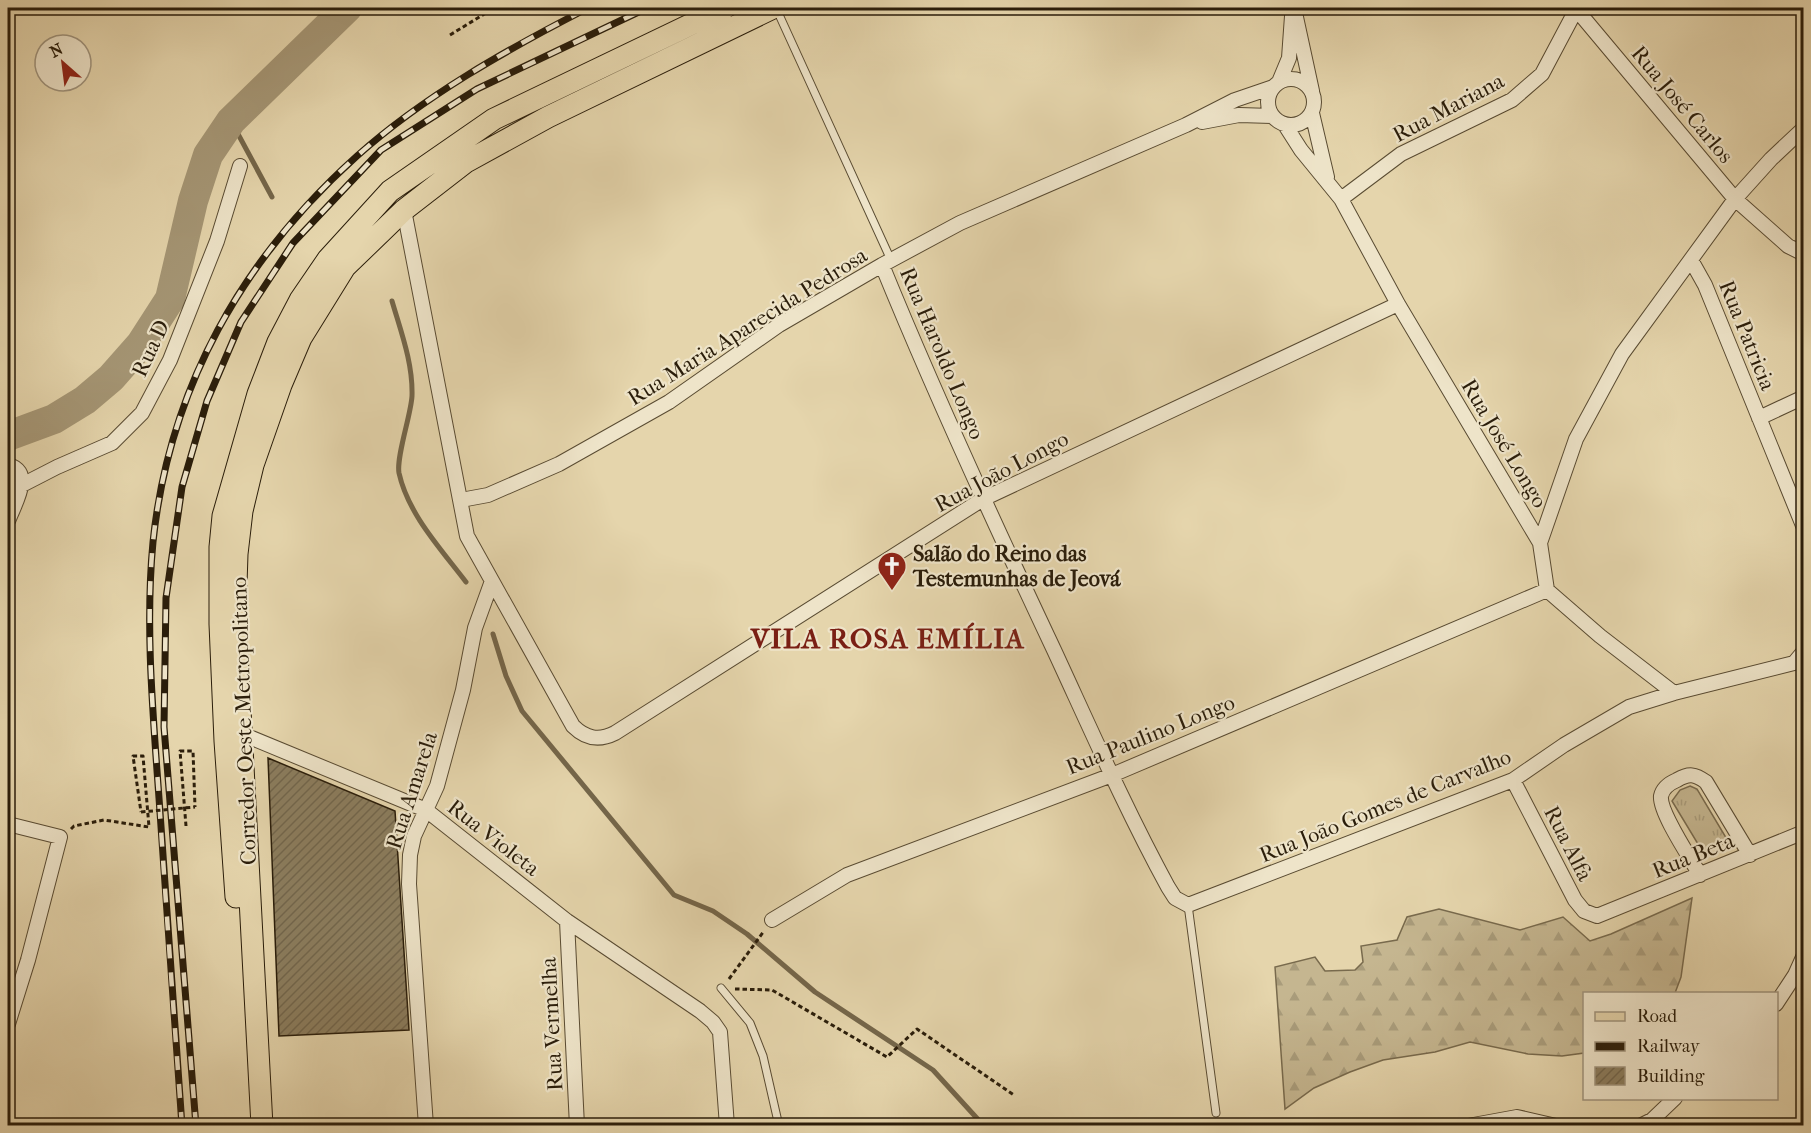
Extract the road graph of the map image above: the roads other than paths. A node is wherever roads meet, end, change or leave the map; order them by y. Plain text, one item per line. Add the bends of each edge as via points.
1 (725, 8) edge
2 (774, 8) edge
3 (1293, 8) edge
4 (1576, 8) edge
5 (1276, 85) junction
6 (1312, 91) junction
7 (1312, 113) junction
8 (1272, 116) junction
9 (494, 118) junction
10 (1285, 124) junction
11 (1185, 125) junction
12 (1803, 128) edge
13 (240, 166) dead end
14 (1328, 182) junction
15 (1341, 199) junction
16 (1735, 199) junction
17 (404, 210) junction
18 (1803, 254) edge
19 (1691, 260) junction
20 (886, 262) junction
21 (1398, 304) junction
22 (1803, 397) edge
23 (1760, 418) junction
24 (8, 465) edge
25 (22, 485) junction
26 (983, 499) junction
27 (461, 500) junction
28 (8, 521) edge
29 (1803, 528) edge
30 (1540, 543) junction
31 (492, 581) junction
32 (1547, 590) junction
33 (1803, 651) edge
34 (1674, 693) junction
35 (242, 734) junction
36 (1112, 774) junction
37 (1513, 780) junction
38 (426, 810) junction
39 (8, 824) edge
40 (1803, 832) edge
41 (1750, 855) junction
42 (1700, 875) junction
43 (1188, 905) junction
44 (1597, 916) joint
45 (772, 920) road end
46 (567, 921) junction
47 (1803, 955) edge
48 (721, 988) road end
49 (1778, 1001) edge
50 (8, 1024) edge
51 (1673, 1100) edge
52 (1216, 1113) dead end
53 (249, 1125) edge
54 (262, 1125) edge
55 (426, 1125) edge
56 (577, 1125) edge
57 (727, 1125) edge
58 (779, 1125) edge
59 (1468, 1125) edge
60 (1556, 1125) edge
61 (1640, 1125) edge

1 - 9 main road
2 - 17 main road, Corredor Oeste Metropolitano via 538,122 466,162
2 - 20 lane
3 - 5 street, Rua José Longo via 1289,58
3 - 6 street, Rua José Longo
4 - 15 street, Rua Mariana via 1542,74 1512,100 1401,154
4 - 16 street, Rua José Carlos
5 - 6 street via 1294,79
5 - 8 street, Rua José Longo via 1268,101
5 - 11 street, Rua Maria Aparecida Pedrosa
6 - 7 street, Rua José Longo
7 - 10 street via 1301,123
7 - 14 street, Rua José Longo
8 - 10 street, Rua José Longo
8 - 11 street, Rua Maria Aparecida Pedrosa via 1239,115
9 - 17 main road via 407,194
9 - 53 main road via 390,191 328,259 300,300 258,394 224,516 220,547 220,647
10 - 14 street, Rua José Longo
11 - 20 street, Rua Maria Aparecida Pedrosa via 960,223
12 - 16 street
13 - 25 street, Rua D via 217,241 170,360 142,413 112,443
14 - 15 street, Rua José Longo
15 - 21 street, Rua José Longo
16 - 18 street, Rua José Carlos via 1788,246
16 - 19 street
17 - 27 street
17 - 35 main road, Corredor Oeste Metropolitano via 345,267 301,338 253,465 237,554 235,615
19 - 23 street, Rua Patricia
19 - 30 street via 1622,354 1576,439
20 - 26 street, Rua Haroldo Longo via 913,341
20 - 27 street, Rua Maria Aparecida Pedrosa via 779,325 669,402 569,458 488,495
21 - 26 street, Rua João Longo
21 - 30 street, Rua José Longo
22 - 23 street
23 - 29 street, Rua Patricia
24 - 25 street via 19,471
25 - 28 street
26 - 31 street, Rua João Longo via 615,733 599,739 588,737 573,726
26 - 36 street, Rua Haroldo Longo
27 - 31 street via 467,536
30 - 32 street, Rua José Longo
31 - 38 street, Rua Amarela via 475,628 437,786
32 - 34 street
32 - 36 street, Rua Paulino Longo
33 - 34 street, Rua João Gomes de Carvalho via 1794,663
34 - 37 street, Rua João Gomes de Carvalho via 1629,707
35 - 38 street, Rua Violeta
35 - 54 main road, Corredor Oeste Metropolitano
36 - 43 street, Rua Haroldo Longo via 1168,887 1175,898
36 - 45 street, Rua Paulino Longo via 847,875
37 - 43 street, Rua João Gomes de Carvalho
37 - 44 street, Rua Alfa via 1575,900 1584,911
38 - 46 street, Rua Violeta
38 - 55 street, Rua Amarela via 410,855
39 - 50 street via 60,837
40 - 41 street, Rua Beta
41 - 42 street, Rua Beta
41 - 42 street via 1706,782 1696,775 1686,775 1667,785 1661,795 1663,810
42 - 44 street, Rua Beta
43 - 52 lane
46 - 56 street, Rua Vermelha
46 - 57 street, Rua Violeta via 700,1011 720,1032
47 - 49 street
48 - 58 lane via 750,1023 763,1056
51 - 61 street via 1652,1120
59 - 60 street via 1517,1118

